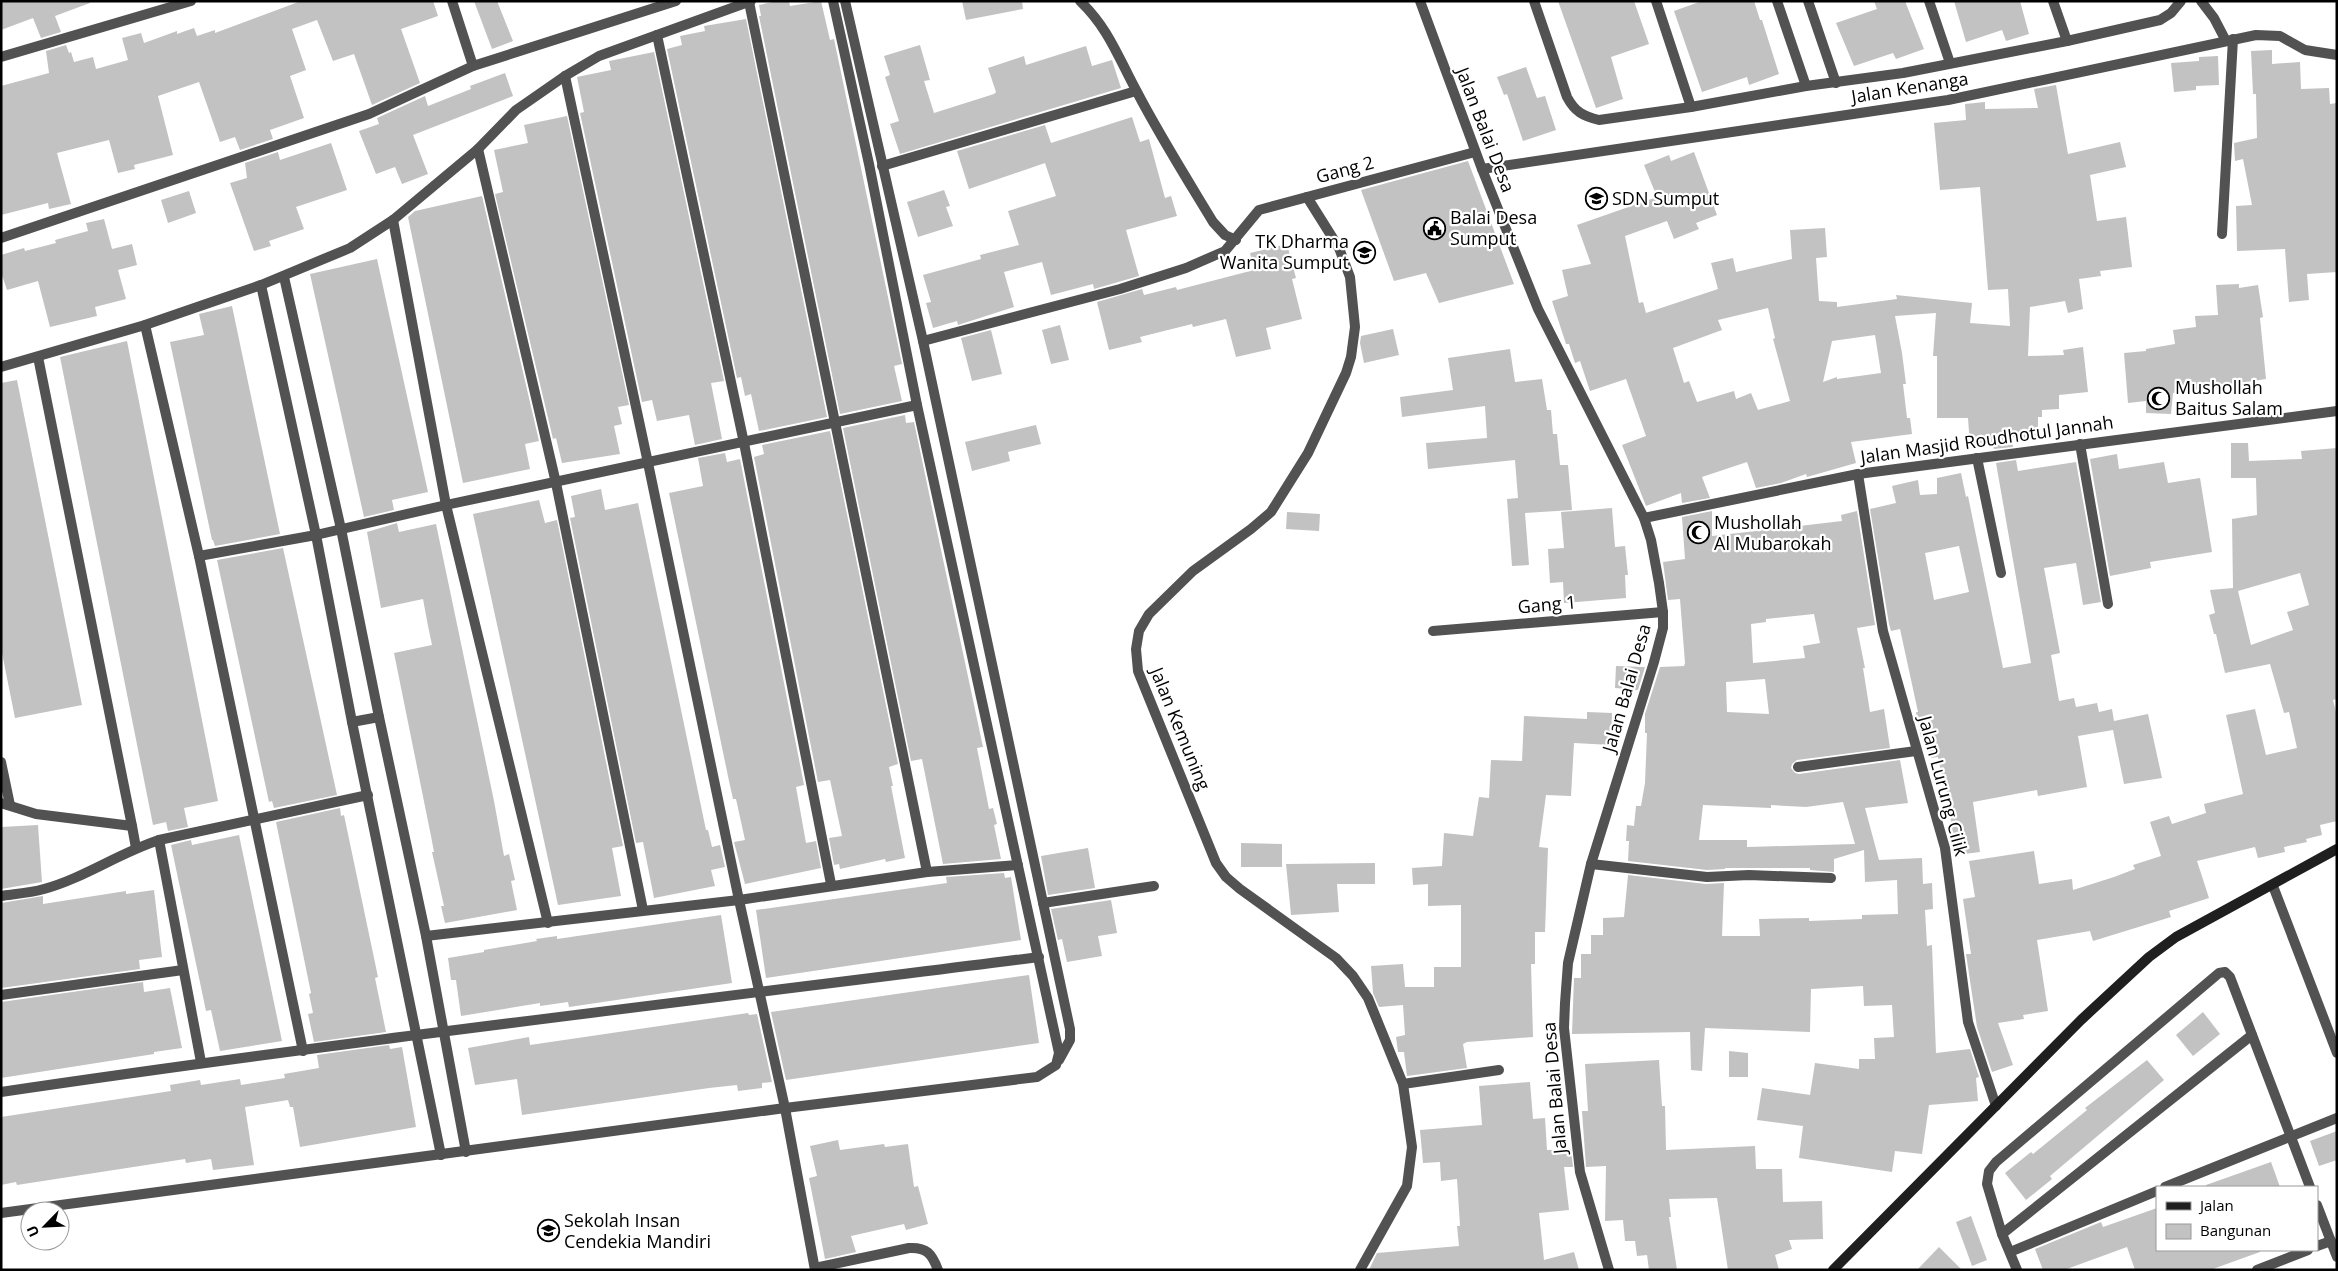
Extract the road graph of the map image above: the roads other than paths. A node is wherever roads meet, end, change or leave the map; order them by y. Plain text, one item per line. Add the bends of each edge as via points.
1 (191, 1) edge
2 (452, 1) edge
3 (715, 1) edge
4 (833, 1) edge
5 (845, 1) edge
6 (1080, 1) edge
7 (1420, 1) edge
8 (1534, 1) edge
9 (1656, 1) edge
10 (1777, 1) edge
11 (1808, 1) edge
12 (1929, 1) edge
13 (2053, 1) edge
14 (2181, 1) edge
15 (2201, 1) edge
16 (673, 2) edge
17 (750, 2) edge
18 (160, 6) edge
19 (716, 12) junction
20 (657, 35) junction
21 (2230, 40) junction
22 (2067, 41) junction
23 (2337, 55) edge
24 (1, 57) edge
25 (1950, 63) junction
26 (473, 66) junction
27 (565, 76) junction
28 (1836, 83) junction
29 (1806, 86) junction
30 (1136, 91) junction
31 (1691, 107) junction
32 (478, 149) junction
33 (1475, 152) junction
34 (882, 166) junction
35 (1482, 170) junction
36 (1307, 197) junction
37 (393, 220) junction
38 (2222, 234) dead end
39 (1, 238) edge
40 (1236, 240) junction
41 (284, 276) junction
42 (261, 285) junction
43 (145, 325) junction
44 (923, 341) junction
45 (38, 356) junction
46 (1, 367) edge
47 (917, 405) junction
48 (2337, 410) edge
49 (836, 422) junction
50 (744, 443) junction
51 (2080, 444) junction
52 (1977, 458) junction
53 (648, 463) junction
54 (1858, 474) junction
55 (556, 483) junction
56 (446, 505) junction
57 (1644, 518) junction
58 (342, 529) junction
59 (316, 535) junction
60 (199, 556) junction
61 (2000, 573) dead end
62 (2108, 604) dead end
63 (1663, 612) junction
64 (1433, 631) dead end
65 (379, 716) junction
66 (352, 722) junction
67 (1916, 751) junction
68 (1, 762) edge
69 (1798, 767) dead end
70 (368, 796) junction
71 (6, 804) edge
72 (255, 818) junction
73 (132, 826) junction
74 (159, 840) junction
75 (136, 848) junction
76 (2337, 849) edge
77 (1591, 864) junction
78 (1018, 865) junction
79 (927, 872) junction
80 (1831, 878) dead end
81 (831, 884) junction
82 (1154, 886) dead end
83 (2273, 886) junction
84 (1, 896) edge
85 (738, 900) junction
86 (1043, 903) junction
87 (643, 910) junction
88 (548, 923) junction
89 (426, 936) junction
90 (1040, 957) junction
91 (183, 970) junction
92 (759, 993) junction
93 (1, 995) edge
94 (443, 1032) junction
95 (417, 1035) junction
96 (2252, 1035) junction
97 (303, 1051) junction
98 (2337, 1053) edge
99 (201, 1062) junction
100 (1056, 1065) junction
101 (1499, 1070) dead end
102 (1403, 1084) junction
103 (1, 1092) edge
104 (1996, 1106) junction
105 (785, 1108) junction
106 (2337, 1118) edge
107 (2290, 1135) junction
108 (466, 1152) junction
109 (441, 1155) junction
110 (2167, 1186) edge
111 (2310, 1186) edge
112 (2156, 1191) edge
113 (2318, 1208) edge
114 (1, 1213) edge
115 (2002, 1234) junction
116 (2331, 1241) junction
117 (2318, 1246) edge
118 (2305, 1251) edge
119 (2010, 1252) junction
120 (2337, 1257) edge
121 (815, 1269) edge
122 (938, 1270) edge
123 (1360, 1270) edge
124 (1609, 1270) edge
125 (1833, 1270) edge
126 (2017, 1270) edge
127 (2257, 1270) edge

1 - 18 street
2 - 26 street
3 - 19 street
4 - 47 street
5 - 34 street
6 - 30 street via 1104,28
7 - 33 street, Jalan Balai Desa
8 - 31 street via 1567,97 1574,110 1584,117 1599,120
9 - 31 street
10 - 29 street
11 - 28 street
12 - 25 street
13 - 22 street
14 - 22 street via 2160,20
15 - 21 street
16 - 26 street
17 - 19 street
17 - 49 street
18 - 24 street
19 - 20 street
20 - 27 street via 599,56
20 - 50 street
21 - 23 street, Jalan Kenanga via 2274,34 2305,50
21 - 35 street, Jalan Kenanga via 1948,100
21 - 38 street
22 - 25 street
25 - 28 street
26 - 39 street via 369,114
27 - 32 street via 516,110
27 - 53 street
28 - 29 street
29 - 31 street
30 - 34 street
30 - 40 street via 1213,222 1225,235
32 - 37 street
32 - 55 street
33 - 35 street, Jalan Balai Desa
33 - 36 street, Gang 2
34 - 44 street
35 - 57 street, Jalan Balai Desa via 1538,309
36 - 40 street, Gang 2 via 1259,210
36 - 102 street, Jalan Kemuning via 1339,248 1350,277 1354,327 1346,373 1308,453 1271,512 1193,571 1149,614 1139,631 1136,650 1138,671 1216,863 1240,889 1336,958 1352,976 1368,998
37 - 41 street via 350,248
37 - 56 street
40 - 44 street, Gang 2 via 1225,251 1186,268 1120,289
41 - 42 street
41 - 58 street
42 - 43 street
42 - 59 street
43 - 45 street
43 - 60 street
44 - 86 street
45 - 46 street
45 - 73 street
47 - 49 street
47 - 78 street
48 - 51 street, Jalan Masjid Roudhotul Jannah
49 - 50 street
49 - 79 street
50 - 53 street
50 - 81 street
51 - 52 street, Jalan Masjid Roudhotul Jannah
51 - 62 street
52 - 54 street, Jalan Masjid Roudhotul Jannah
52 - 61 street
53 - 55 street
53 - 85 street
54 - 57 street, Jalan Masjid Roudhotul Jannah
54 - 67 street, Jalan Lurung Cilik via 1883,631
55 - 56 street
55 - 87 street
56 - 58 street
56 - 88 street
57 - 63 street, Jalan Balai Desa via 1651,540
58 - 59 street
58 - 65 street
59 - 60 street
59 - 66 street
60 - 72 street
63 - 64 street, Gang 1
63 - 77 street, Jalan Balai Desa via 1663,628 1654,662
65 - 66 street
65 - 89 street
66 - 70 street
67 - 69 street
67 - 104 street, Jalan Lurung Cilik via 1946,856 1968,1022
68 - 71 street
70 - 72 street
70 - 95 street
71 - 73 street via 36,814
72 - 74 street
72 - 97 street
73 - 75 street
74 - 75 street
74 - 91 street
75 - 84 street via 43,890
76 - 83 main road
77 - 80 street via 1706,877
77 - 124 street, Jalan Balai Desa via 1568,963 1564,1028 1580,1172
78 - 79 street
78 - 90 street
79 - 81 street
81 - 85 street
82 - 86 street
83 - 98 street
83 - 104 main road via 2176,937 2149,957
85 - 87 street
85 - 92 street
86 - 100 street via 1070,1029 1070,1040
87 - 88 street
88 - 89 street
89 - 94 street
90 - 92 street
90 - 100 street via 1059,1053
91 - 93 street
91 - 99 street
92 - 94 street
92 - 105 street
94 - 95 street
94 - 108 street
95 - 97 street
95 - 109 street
96 - 107 street
96 - 115 street
96 - 115 street via 2230,977 2225,972 2219,973 1996,1162 1989,1171 1987,1184
97 - 99 street
99 - 103 street
100 - 105 street via 1037,1077
101 - 102 street
102 - 123 street, Jalan Kemuning via 1412,1147 1407,1186
104 - 125 main road
105 - 108 street
105 - 121 street
106 - 107 street
107 - 110 street
107 - 111 street
108 - 109 street
109 - 114 street
112 - 119 street
113 - 116 street
115 - 119 street
116 - 117 street
116 - 120 street
118 - 127 street
119 - 126 street
121 - 122 street via 920,1248 927,1250

